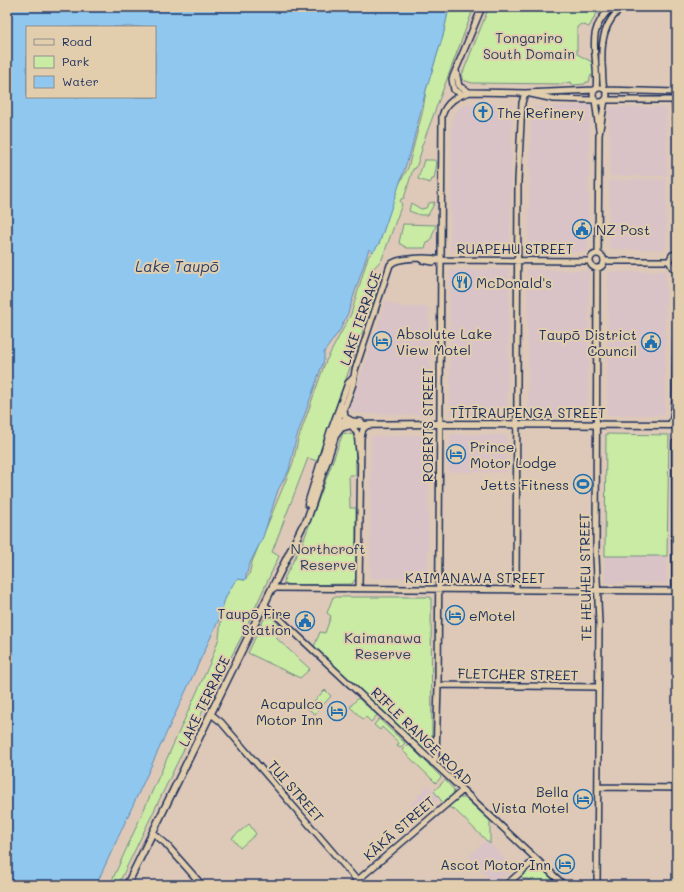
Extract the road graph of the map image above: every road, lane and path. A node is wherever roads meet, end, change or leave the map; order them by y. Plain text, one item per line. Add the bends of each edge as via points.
1 (482, 7) edge
2 (612, 7) edge
3 (622, 7) edge
4 (456, 71) junction
5 (595, 89) junction
6 (604, 89) junction
7 (470, 92) junction
8 (676, 92) edge
9 (525, 93) junction
10 (462, 94) junction
11 (595, 100) junction
12 (605, 100) junction
13 (676, 100) edge
14 (677, 134) edge
15 (600, 135) junction
16 (598, 254) junction
17 (677, 254) edge
18 (440, 260) junction
19 (518, 260) junction
20 (590, 261) junction
21 (605, 261) junction
22 (669, 261) junction
23 (390, 265) joint
24 (597, 268) junction
25 (677, 268) edge
26 (353, 378) junction
27 (675, 400) junction
28 (344, 409) junction
29 (677, 414) edge
30 (338, 423) junction
31 (351, 423) junction
32 (379, 424) junction
33 (439, 424) junction
34 (518, 424) junction
35 (596, 424) junction
36 (368, 425) junction
37 (670, 425) junction
38 (677, 426) edge
39 (331, 430) junction
40 (675, 443) dead end
41 (360, 464) junction
42 (324, 470) junction
43 (302, 527) junction
44 (272, 588) junction
45 (359, 588) junction
46 (438, 589) junction
47 (516, 590) junction
48 (598, 590) junction
49 (676, 591) edge
50 (264, 604) junction
51 (438, 685) junction
52 (598, 687) junction
53 (211, 714) junction
54 (433, 763) junction
55 (598, 787) junction
56 (677, 788) edge
57 (462, 790) junction
58 (153, 833) junction
59 (536, 859) junction
60 (359, 883) edge
61 (127, 885) edge
62 (202, 885) edge
63 (352, 885) edge
64 (506, 885) edge
65 (564, 885) edge
66 (597, 885) edge

1 - 4 street
2 - 5 street via 596,27
3 - 6 street via 608,23 603,36
4 - 7 street via 460,86
4 - 10 street via 452,85 455,91
5 - 6 street
5 - 9 street
5 - 11 street
6 - 8 street
6 - 12 street via 607,95
7 - 9 street
7 - 10 street
8 - 13 street
9 - 11 street via 554,99
9 - 19 street via 518,154
10 - 18 street, ROBERTS STREET via 449,103 442,116
11 - 12 street
11 - 15 street
12 - 13 street
12 - 15 street
13 - 14 street
14 - 17 street
15 - 16 street
16 - 20 street via 592,256
16 - 21 street via 602,255
17 - 22 street
18 - 19 street, RUAPEHU STREET
18 - 23 street, RUAPEHU STREET via 396,260
18 - 33 street, ROBERTS STREET
19 - 20 street, RUAPEHU STREET
19 - 34 street
20 - 24 street via 593,267
21 - 22 street
21 - 24 street via 602,267
22 - 25 street via 672,267
23 - 26 street, LAKE TERRACE
24 - 35 street, TE HEUHEU STREET
25 - 27 street
26 - 28 street, LAKE TERRACE
26 - 39 street, LAKE TERRACE via 348,383
27 - 29 street
27 - 37 street
28 - 30 street, LAKE TERRACE
28 - 31 street via 345,417
30 - 31 main road, TĪTĪRAUPENGA STREET
30 - 39 main road, LAKE TERRACE
30 - 42 street, LAKE TERRACE via 327,452
31 - 32 main road, TĪTĪRAUPENGA STREET
31 - 36 main road, TĪTĪRAUPENGA STREET
31 - 41 street via 358,433
31 - 42 main road, LAKE TERRACE via 338,430
32 - 33 main road, TĪTĪRAUPENGA STREET
32 - 36 main road, TĪTĪRAUPENGA STREET
33 - 34 main road, TĪTĪRAUPENGA STREET
33 - 46 street, ROBERTS STREET
34 - 35 main road, TĪTĪRAUPENGA STREET
34 - 47 street
35 - 37 main road, TĪTĪRAUPENGA STREET
35 - 48 street, TE HEUHEU STREET
36 - 41 street via 362,433
37 - 38 main road, TĪTĪRAUPENGA STREET
39 - 43 main road, LAKE TERRACE
40 - 49 street
41 - 45 street
42 - 43 main road, LAKE TERRACE
43 - 44 main road, LAKE TERRACE
44 - 45 street, KAIMANAWA STREET
44 - 50 main road, LAKE TERRACE
45 - 46 street, KAIMANAWA STREET
46 - 47 street, KAIMANAWA STREET
46 - 51 street, ROBERTS STREET
47 - 48 street, KAIMANAWA STREET
48 - 49 street, KAIMANAWA STREET
48 - 52 street, TE HEUHEU STREET
50 - 53 main road, LAKE TERRACE
50 - 54 street, RIFLE RANGE ROAD
51 - 52 street, FLETCHER STREET
51 - 54 street, ROBERTS STREET via 436,757
52 - 55 street, TE HEUHEU STREET
53 - 58 main road, LAKE TERRACE
53 - 60 street, TUI STREET via 221,722
54 - 57 street, RIFLE RANGE ROAD
55 - 56 street
55 - 66 street, TE HEUHEU STREET
57 - 59 street, RIFLE RANGE ROAD
57 - 60 street, KĀKĀ STREET
58 - 61 main road, LAKE TERRACE
58 - 62 street via 169,847
59 - 64 street
59 - 65 street, RIFLE RANGE ROAD
60 - 63 street, KĀKĀ STREET

